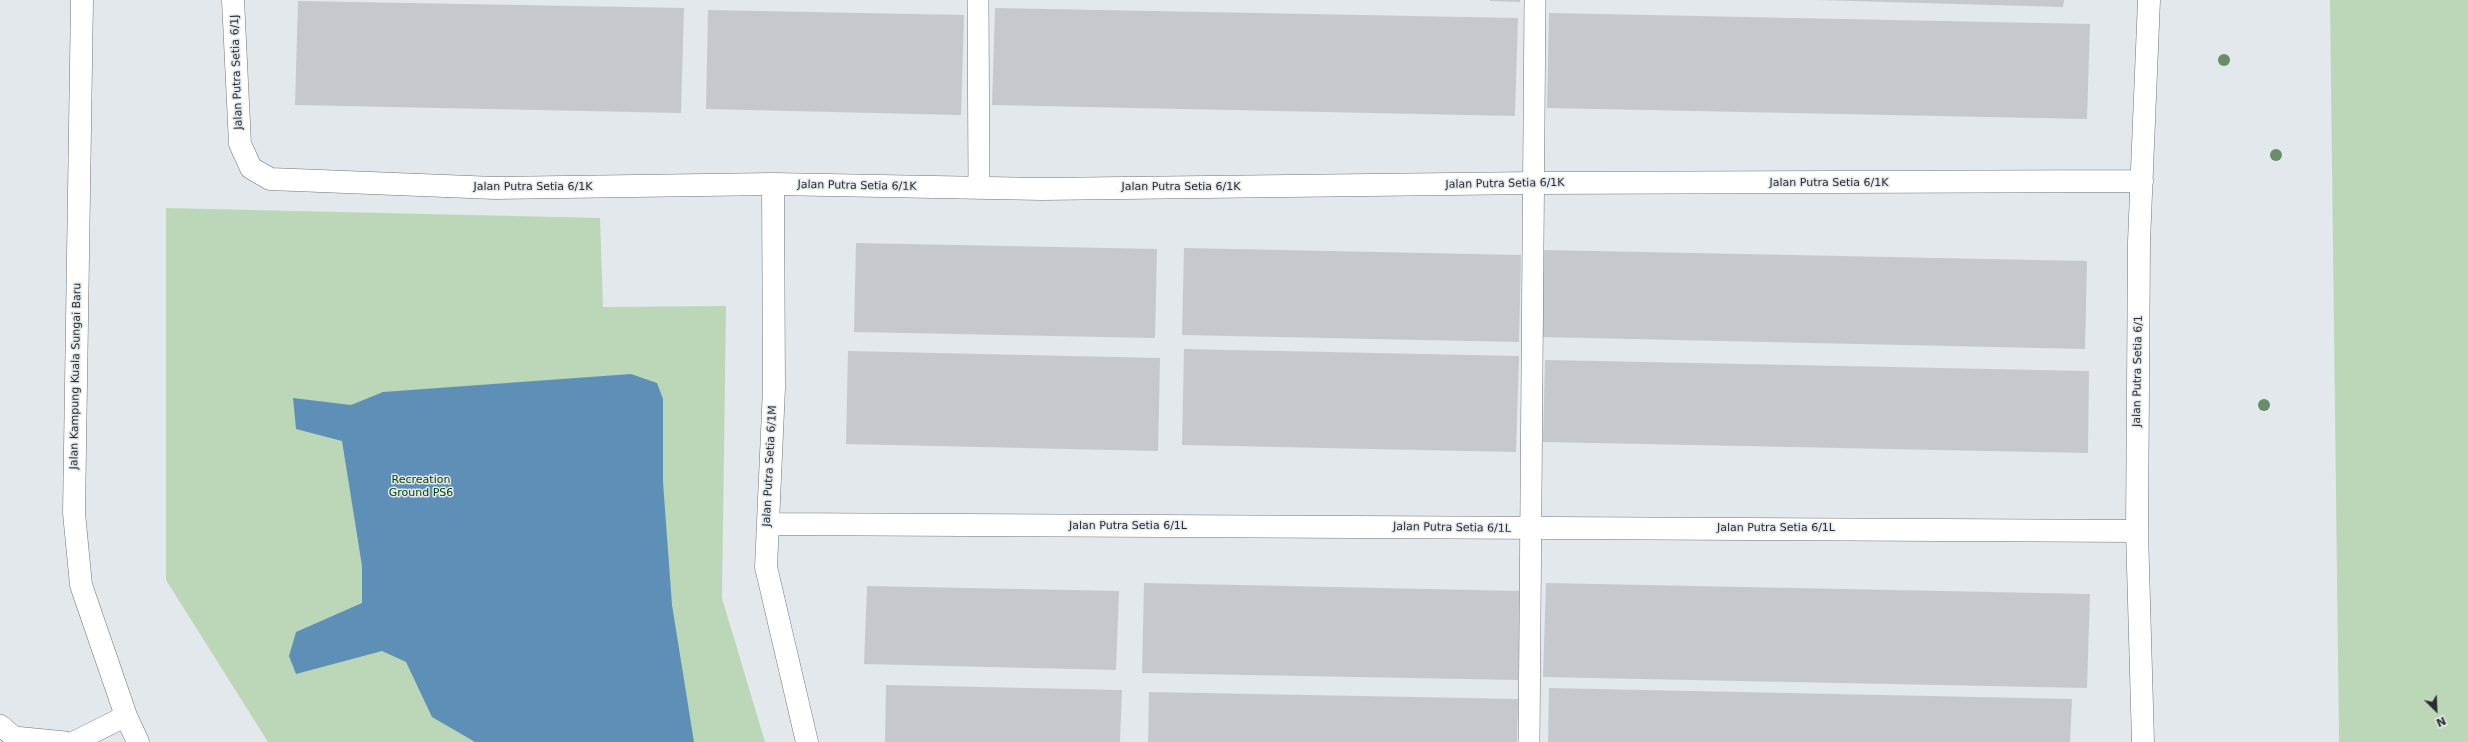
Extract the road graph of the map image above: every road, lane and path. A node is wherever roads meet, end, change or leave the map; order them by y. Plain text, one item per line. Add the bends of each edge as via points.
1 (82, 0) edge
2 (234, 0) edge
3 (978, 0) edge
4 (1535, 0) edge
5 (2149, 0) edge
6 (240, 144) joint
7 (2142, 181) junction
8 (1533, 183) junction
9 (774, 184) junction
10 (979, 188) junction
11 (768, 524) junction
12 (1530, 529) junction
13 (2137, 531) junction
14 (126, 716) junction
15 (0, 725) edge
16 (65, 742) edge
17 (74, 742) edge
18 (138, 742) edge
19 (807, 742) edge
20 (1529, 742) edge
21 (2143, 742) edge

1 - 14 street, Jalan Kampung Kuala Sungai Baru via 74,513 81,585
2 - 6 street, Jalan Putra Setia 6/1J
3 - 10 lane
4 - 8 lane
5 - 7 street, Jalan Putra Setia 6/1
6 - 9 street, Jalan Putra Setia 6/1K via 251,168 270,179 495,188
7 - 8 street, Jalan Putra Setia 6/1K
7 - 13 street, Jalan Putra Setia 6/1
8 - 10 street, Jalan Putra Setia 6/1K
8 - 12 lane
9 - 10 street, Jalan Putra Setia 6/1K
9 - 11 street, Jalan Putra Setia 6/1M via 774,388
11 - 12 street, Jalan Putra Setia 6/1L
11 - 19 street, Jalan Putra Setia 6/1M via 766,567
12 - 13 street, Jalan Putra Setia 6/1L via 1806,527
12 - 20 lane
13 - 21 street, Jalan Putra Setia 6/1
14 - 17 lane
14 - 18 street, Jalan Kampung Kuala Sungai Baru
15 - 16 lane via 14,737

